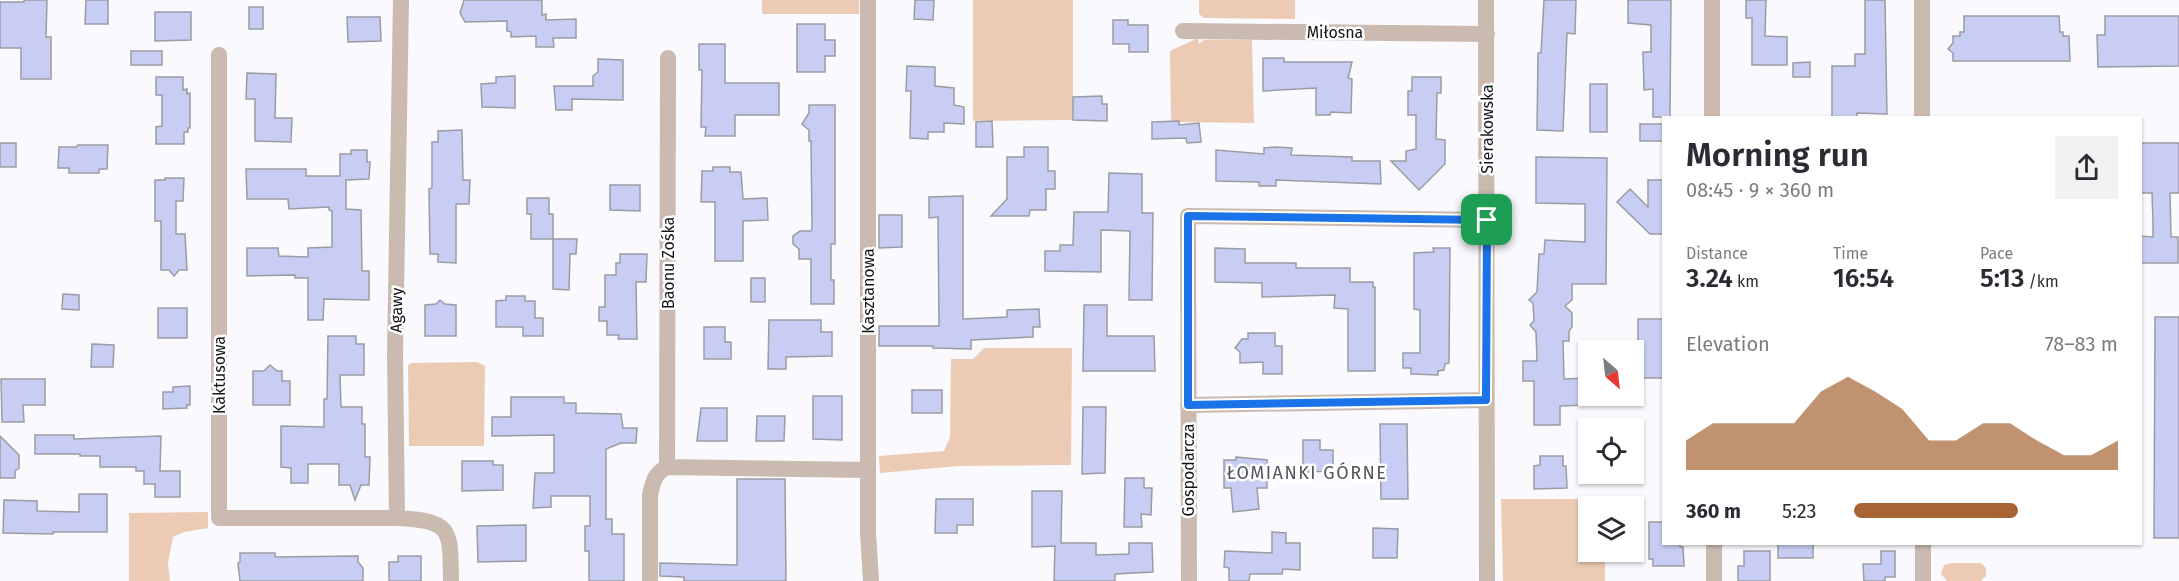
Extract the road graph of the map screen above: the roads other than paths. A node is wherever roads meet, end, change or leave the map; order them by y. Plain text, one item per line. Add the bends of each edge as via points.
1 (401, 0) edge
2 (868, 0) edge
3 (1486, 0) edge
4 (1712, 0) edge
5 (1922, 0) edge
6 (1183, 31) dead end
7 (1487, 34) junction
8 (219, 55) dead end
9 (668, 58) dead end
10 (1712, 116) edge
11 (1922, 116) edge
12 (1487, 220) junction
13 (1486, 400) junction
14 (1188, 405) junction
15 (667, 467) junction
16 (868, 470) junction
17 (397, 518) junction
18 (1714, 545) edge
19 (1923, 545) edge
20 (451, 581) edge
21 (650, 581) edge
22 (871, 581) edge
23 (1189, 581) edge
24 (1487, 581) edge
25 (1714, 581) edge
26 (1923, 581) edge

1 - 17 street, Agawy via 395,353
2 - 16 street, Kasztanowa
3 - 7 street, Sierakowska
4 - 10 street
5 - 11 street
6 - 7 street, Miłosna
7 - 12 street, Sierakowska
8 - 17 street, Kaktusowa via 219,518
9 - 15 street, Baonu Zośka
12 - 13 street, Sierakowska
12 - 14 street, Gospodarcza via 1188,216
13 - 14 street
13 - 24 street, Sierakowska
14 - 23 street, Gospodarcza
15 - 16 street
15 - 21 street via 658,472 650,495
16 - 22 street, Kasztanowa
17 - 20 street via 433,521 441,527 450,547
18 - 25 street
19 - 26 street

